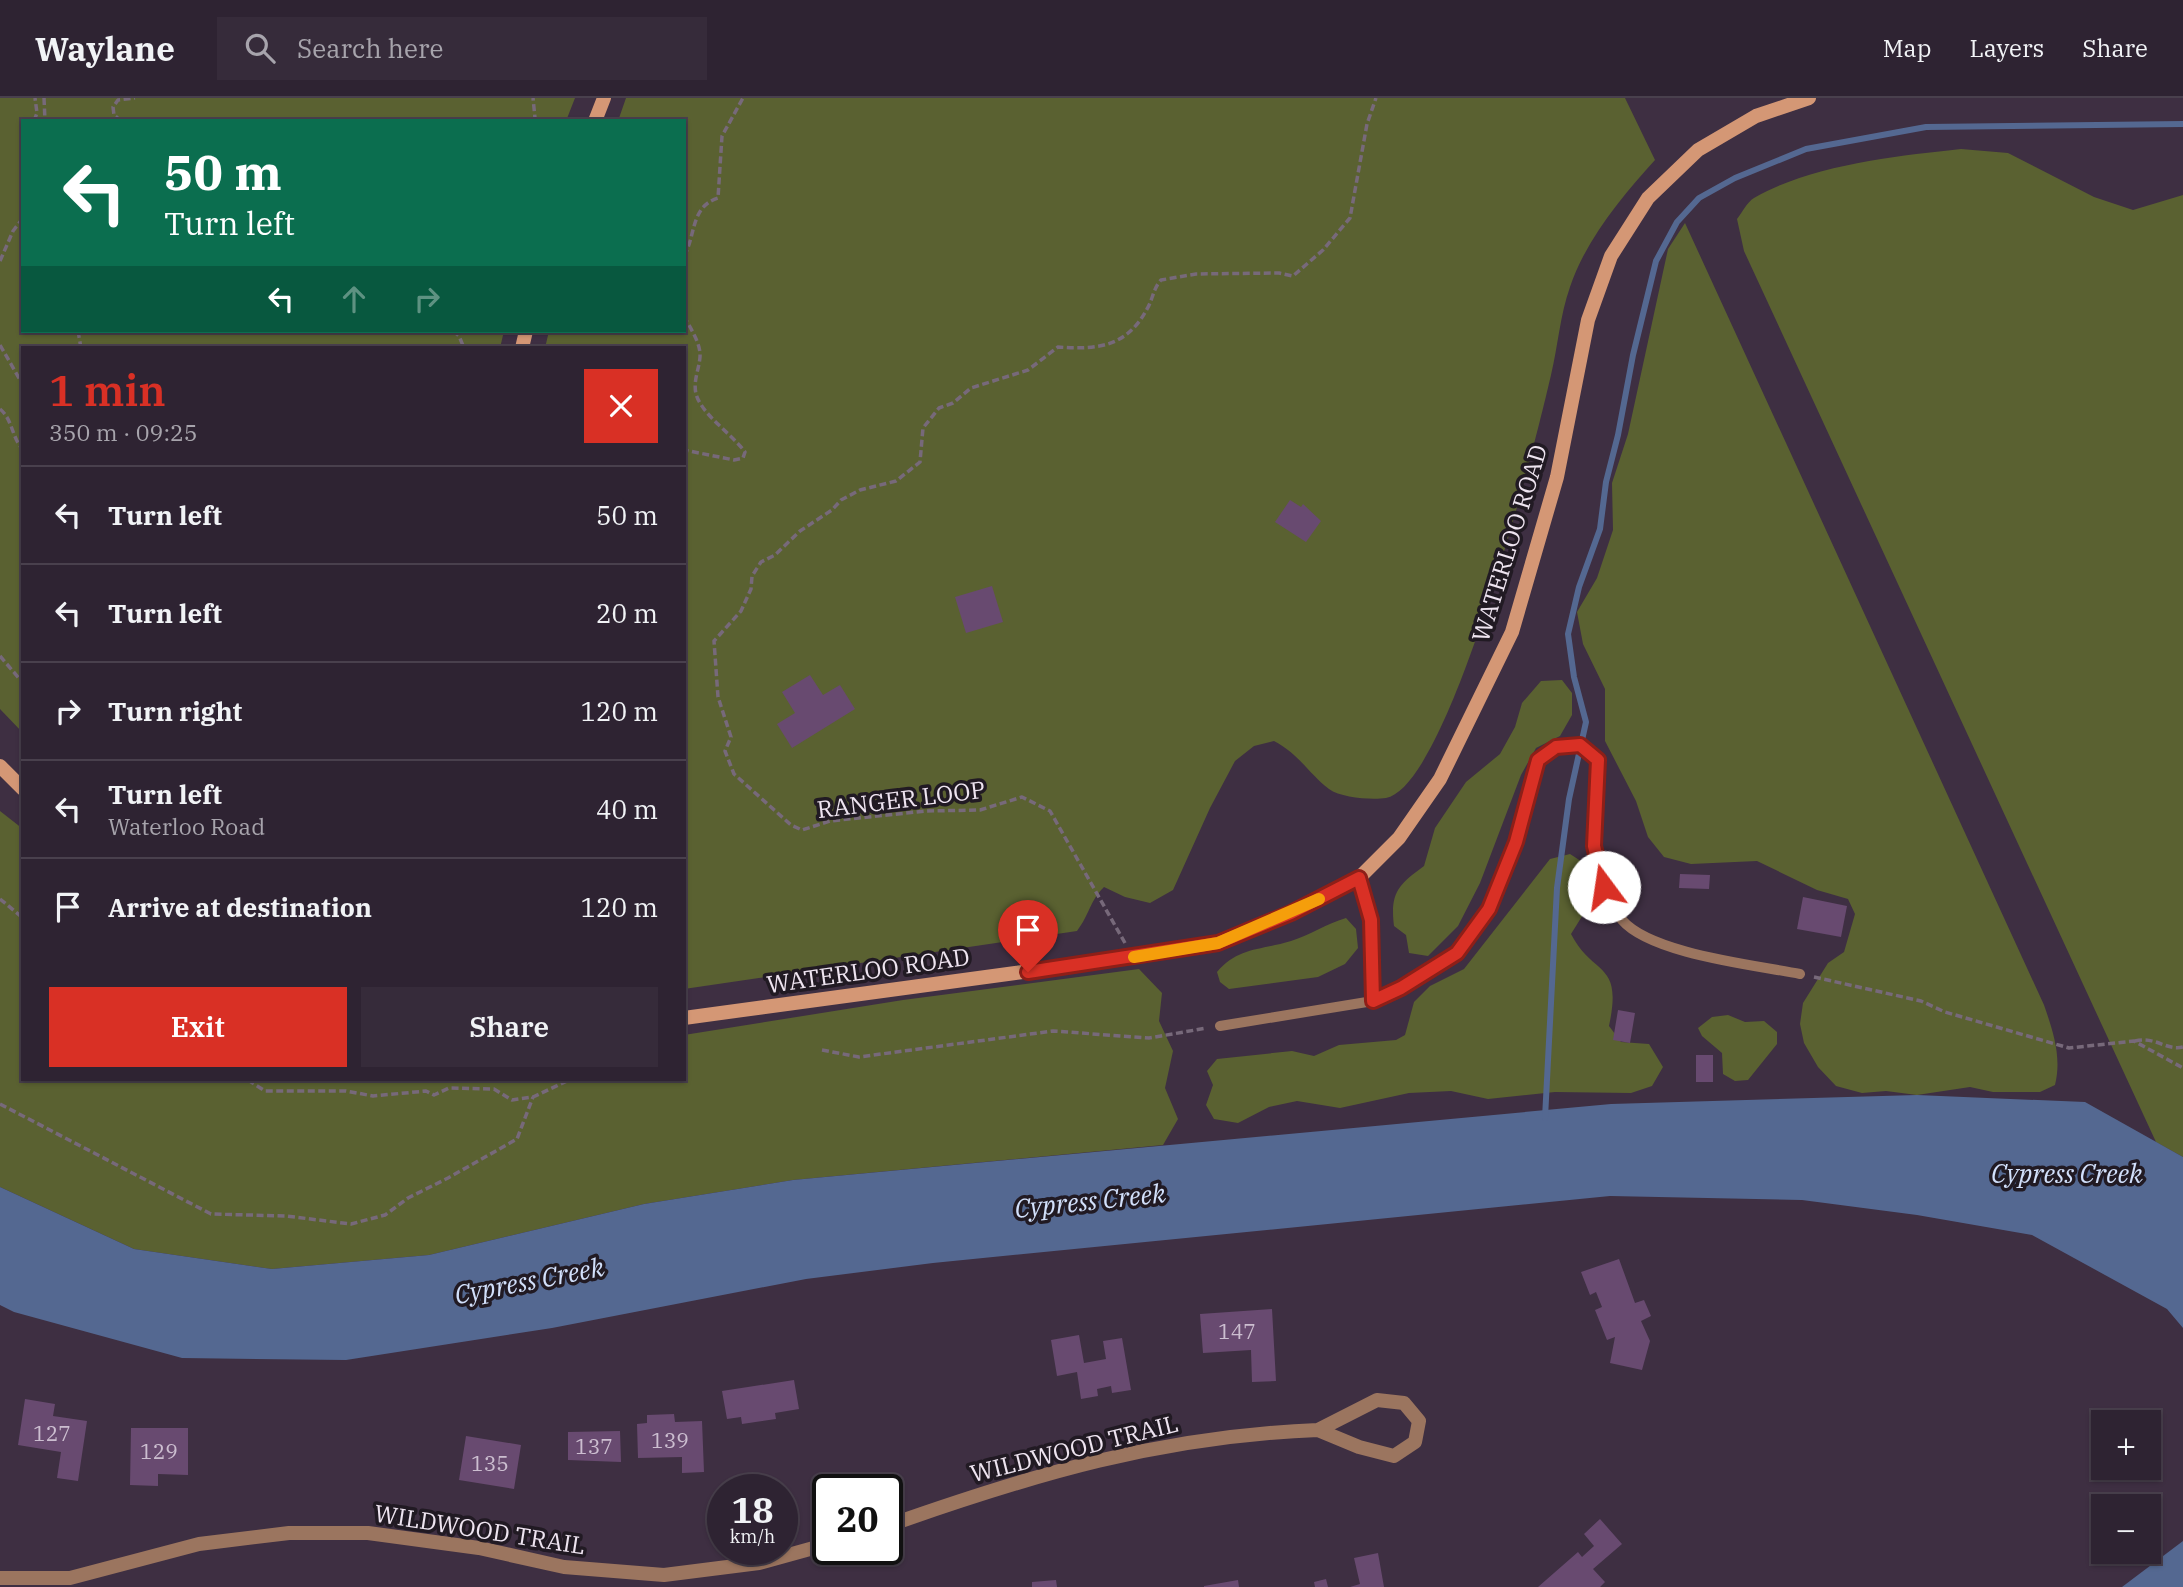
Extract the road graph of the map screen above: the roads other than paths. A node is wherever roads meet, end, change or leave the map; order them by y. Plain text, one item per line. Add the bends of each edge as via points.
1 (604, 98) edge
2 (1809, 98) edge
3 (596, 119) edge
4 (0, 766) edge
5 (21, 787) edge
6 (1359, 878) junction
7 (1800, 974) road end
8 (1373, 1001) junction
9 (686, 1018) edge
10 (1220, 1026) road end
11 (1318, 1430) junction
12 (903, 1520) edge
13 (812, 1548) edge
14 (0, 1578) edge

1 - 3 street
2 - 6 street, WATERLOO ROAD via 1756,116 1698,150 1648,198 1611,256 1588,320 1557,477 1512,632 1440,779 1399,838
4 - 5 street
6 - 8 lane via 1371,920
6 - 9 street, WATERLOO ROAD via 1218,943
7 - 8 lane via 1684,951 1648,940 1622,920 1604,887 1594,846 1598,760 1580,745 1556,747 1538,760 1516,842 1494,898 1457,953
8 - 10 lane
11 - 11 street via 1394,1456 1415,1442 1419,1421 1404,1403 1377,1400
11 - 12 street, WILDWOOD TRAIL via 1255,1432 1143,1448 1015,1481
13 - 14 street, WILDWOOD TRAIL via 759,1563 664,1575 564,1567 479,1548 368,1533 289,1533 199,1544 70,1577

